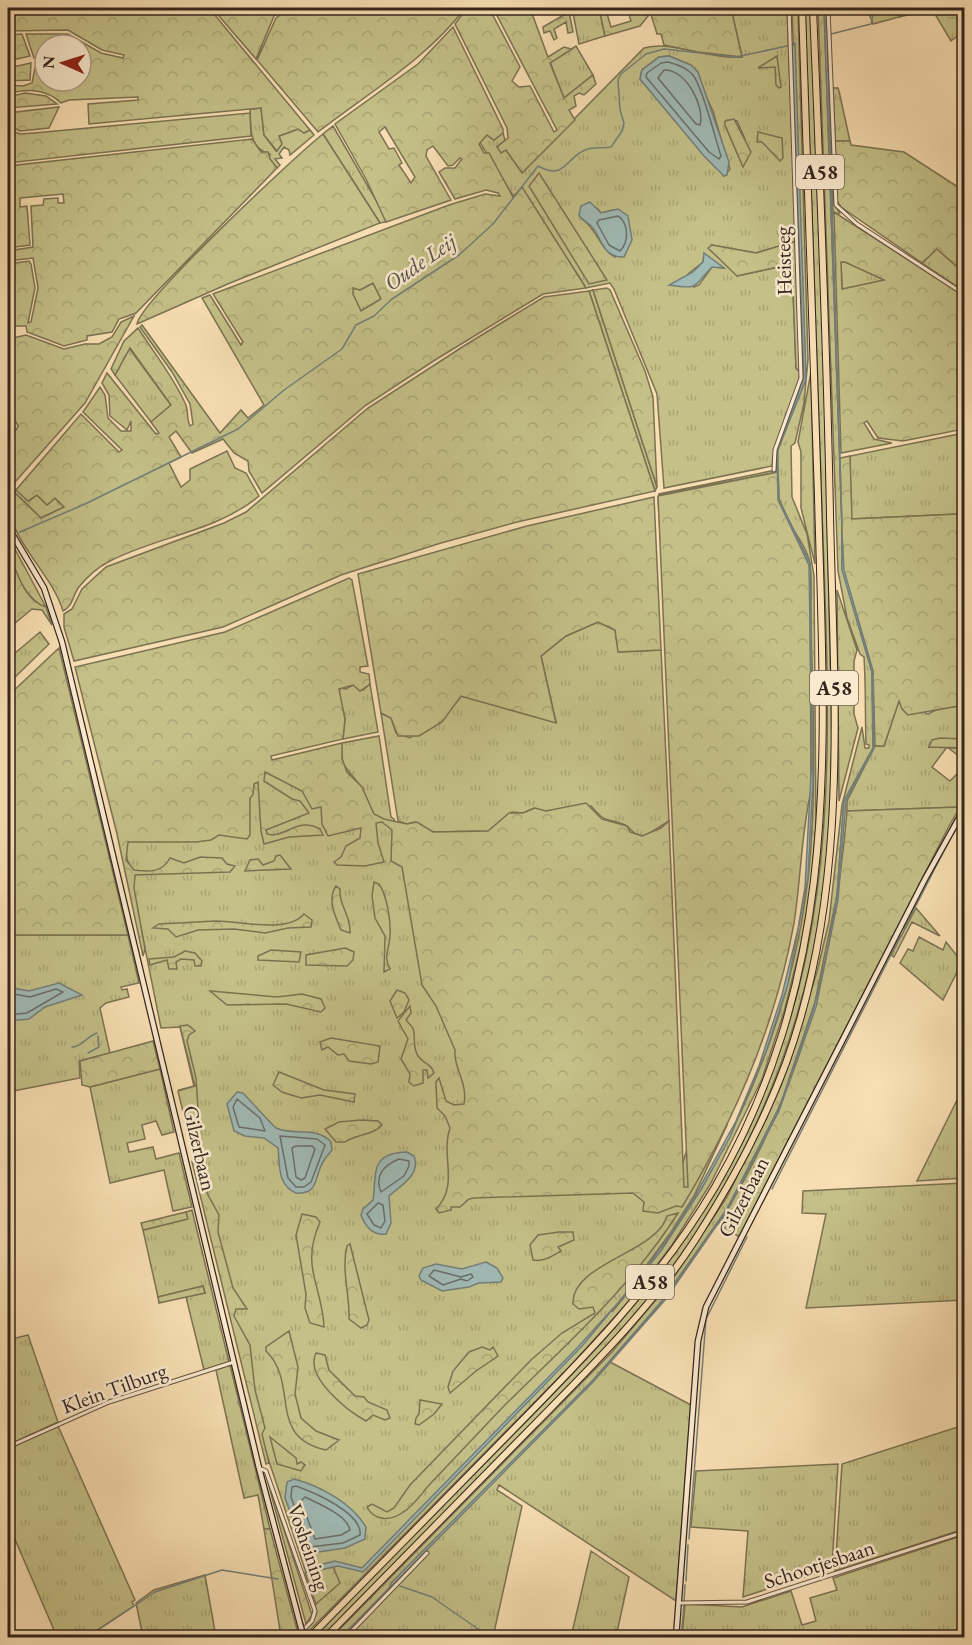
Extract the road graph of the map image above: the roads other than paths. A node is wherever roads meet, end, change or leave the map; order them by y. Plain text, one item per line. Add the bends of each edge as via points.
1 (789, 8) edge
2 (802, 8) edge
3 (813, 8) edge
4 (828, 8) edge
5 (964, 294) edge
6 (774, 470) dead end
7 (8, 530) edge
8 (964, 809) edge
9 (234, 1362) junction
10 (8, 1447) edge
11 (259, 1468) junction
12 (964, 1532) edge
13 (427, 1553) dead end
14 (679, 1603) junction
15 (295, 1638) edge
16 (304, 1638) edge
17 (309, 1638) edge
18 (325, 1638) edge
19 (345, 1638) edge
20 (676, 1638) edge

1 - 6 street, Heisteeg via 801,378 775,450
2 - 17 highway, A58 via 813,317 822,794 813,902 786,1023 739,1142 659,1271 587,1354
3 - 18 highway, A58 via 825,292 834,782 825,902 798,1028 750,1147 720,1201 669,1276 596,1362
4 - 5 street via 836,206
7 - 9 street, Gilzerbaan via 44,588 70,664
8 - 14 street, Gilzerbaan via 706,1307 699,1337
9 - 10 street, Klein Tilburg via 109,1402
9 - 11 street, Gilzerbaan
11 - 15 street, Vosheining via 266,1471 315,1611 312,1621
11 - 16 street, Gilzerbaan, bridge
12 - 14 street, Schootjesbaan via 747,1602
13 - 19 street
14 - 20 street, Gilzerbaan

